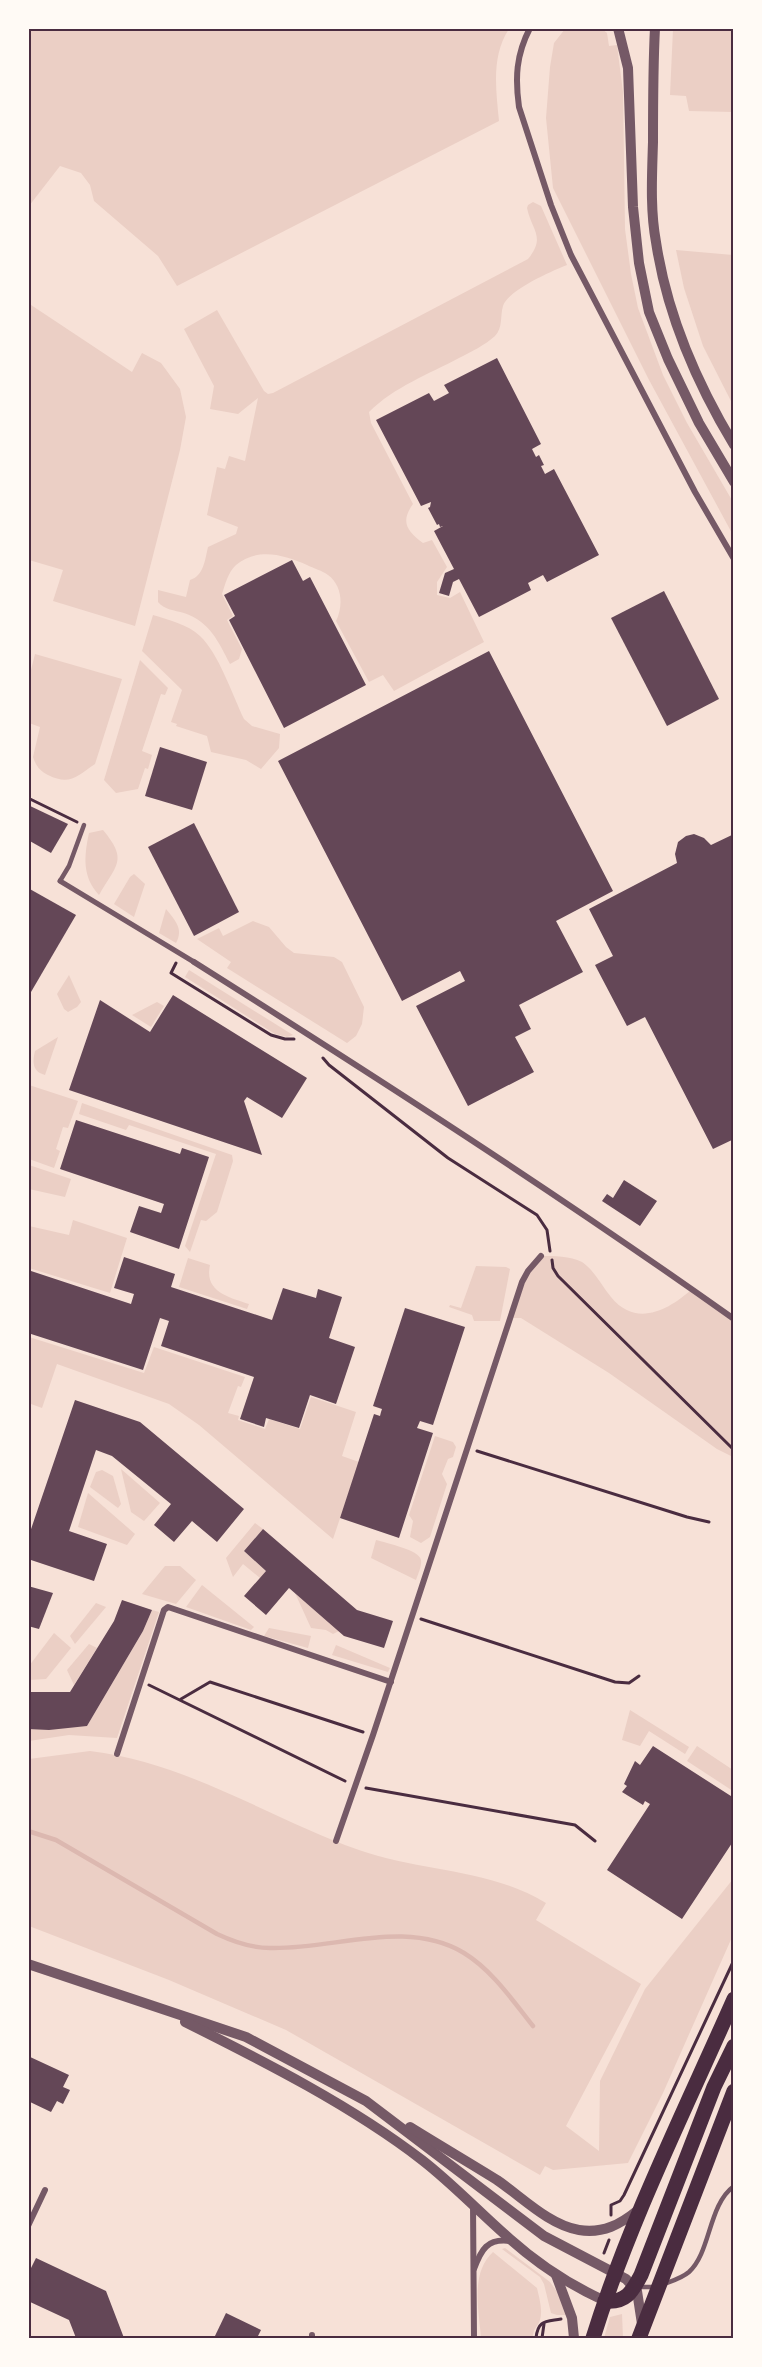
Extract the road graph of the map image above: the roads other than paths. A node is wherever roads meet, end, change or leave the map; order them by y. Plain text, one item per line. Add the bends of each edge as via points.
1 (530, 28) edge
2 (618, 28) edge
3 (655, 28) edge
4 (734, 445) edge
5 (734, 482) edge
6 (734, 559) edge
7 (84, 825) road end
8 (60, 881) joint
9 (194, 962) joint
10 (541, 1256) dead end
11 (734, 1319) edge
12 (391, 1682) junction
13 (117, 1754) dead end
14 (336, 1841) dead end
15 (28, 1964) edge
16 (734, 1999) edge
17 (150, 2005) junction
18 (734, 2046) edge
19 (734, 2091) edge
20 (366, 2102) junction
21 (734, 2186) edge
22 (45, 2190) dead end
23 (473, 2204) junction
24 (643, 2207) junction
25 (28, 2226) edge
26 (511, 2241) junction
27 (616, 2272) junction
28 (556, 2274) junction
29 (472, 2275) junction
30 (635, 2286) junction
31 (658, 2287) junction
32 (605, 2301) junction
33 (640, 2333) edge
34 (474, 2338) edge
35 (574, 2338) edge
36 (593, 2338) edge

1 - 6 street via 518,58 516,87 519,107 559,227 648,404
2 - 5 street via 628,68 633,207 649,312 699,423
3 - 4 street via 655,241 681,340
7 - 8 lane
8 - 9 street
9 - 11 street via 619,1238
10 - 12 street via 522,1282
12 - 13 street via 170,1606 164,1610
12 - 14 street
15 - 17 street
16 - 24 main road
17 - 20 street via 246,2037
17 - 23 street via 248,2054 376,2128 428,2164
18 - 30 main road
19 - 31 main road
20 - 24 street via 468,2162 565,2226 590,2231 610,2228
20 - 27 street via 544,2236
21 - 31 lane via 720,2201 694,2266 678,2279
22 - 25 street
23 - 26 street
23 - 29 street
24 - 27 main road
26 - 28 street
26 - 29 street via 486,2245
27 - 30 street
27 - 32 main road
28 - 32 street
28 - 35 street via 572,2318
29 - 34 street
30 - 31 lane
30 - 32 main road via 620,2301
30 - 33 street
31 - 33 main road
32 - 36 main road

